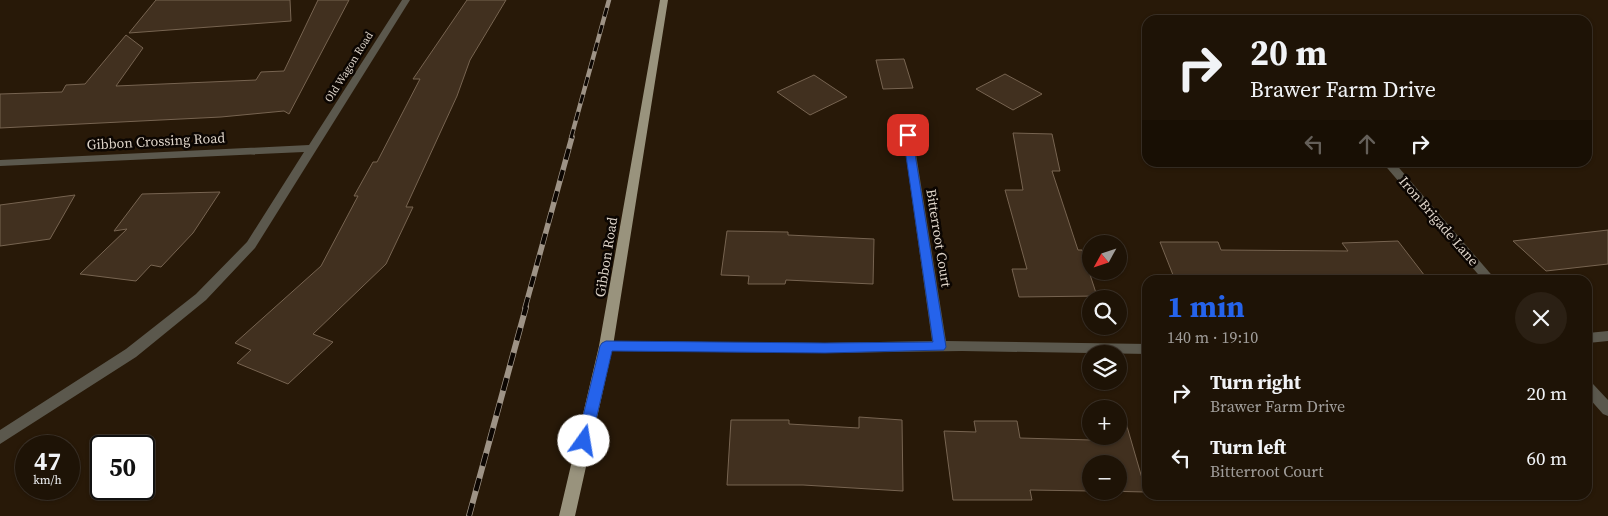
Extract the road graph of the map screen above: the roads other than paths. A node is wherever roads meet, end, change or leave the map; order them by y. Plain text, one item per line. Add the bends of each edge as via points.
1 (406, 0) edge
2 (664, 0) edge
3 (908, 135) dead end
4 (314, 148) junction
5 (0, 163) edge
6 (1391, 167) edge
7 (1486, 275) edge
8 (1608, 336) edge
9 (1592, 338) edge
10 (606, 346) junction
11 (940, 347) junction
12 (1142, 349) edge
13 (1592, 392) edge
14 (1608, 410) edge
15 (0, 438) edge
16 (567, 516) edge

1 - 4 street, Old Wagon Road
2 - 10 main road, Gibbon Road
3 - 11 street, Bitterroot Court
4 - 5 street, Gibbon Crossing Road
4 - 15 street, Old Wagon Road via 251,245 201,297 131,353
6 - 7 street, Iron Brigade Lane
8 - 9 street
10 - 11 street
10 - 16 main road, Gibbon Road
11 - 12 street
13 - 14 street

